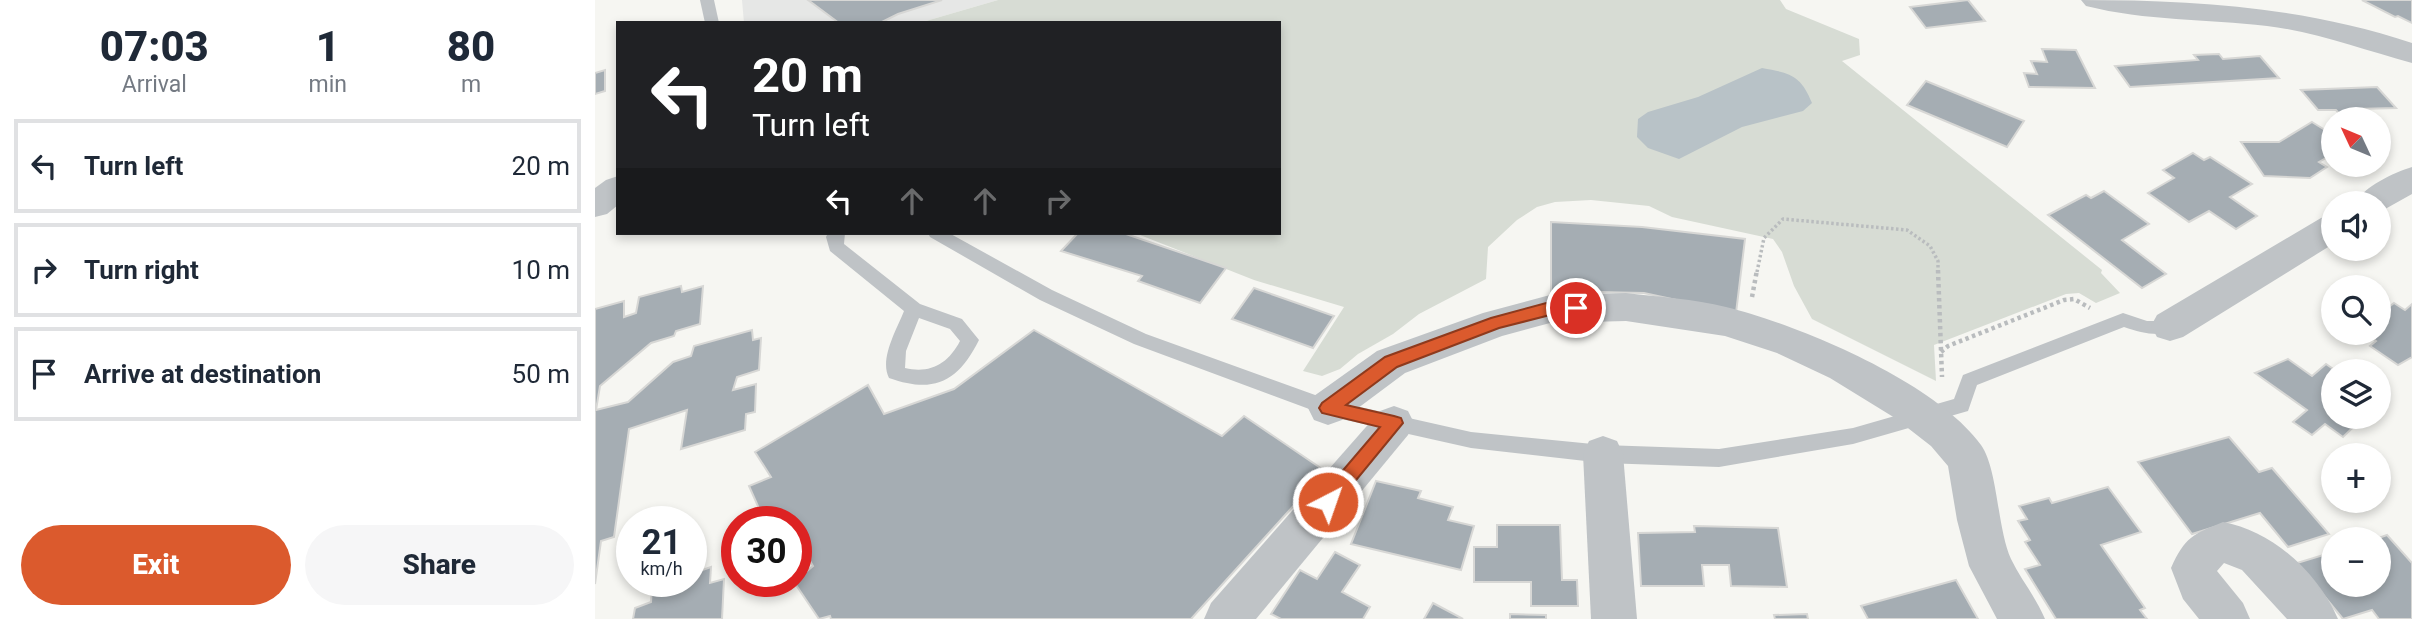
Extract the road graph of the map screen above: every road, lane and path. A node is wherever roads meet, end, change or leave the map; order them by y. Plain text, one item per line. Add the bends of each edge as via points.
1 (707, 0) edge
2 (2096, 0) edge
3 (2213, 7) edge
4 (712, 21) edge
5 (2412, 52) edge
6 (2412, 179) edge
7 (616, 189) edge
8 (2391, 192) edge
9 (595, 205) edge
10 (2321, 234) edge
11 (836, 235) edge
12 (940, 235) edge
13 (1750, 304) dead end
14 (914, 309) dead end
15 (2096, 311) dead end
16 (2170, 326) joint
17 (1940, 352) junction
18 (1932, 402) junction
19 (1328, 408) junction
20 (1394, 423) junction
21 (1603, 454) junction
22 (1621, 613) edge
23 (1227, 619) edge
24 (2022, 619) edge
25 (2227, 619) edge
26 (2315, 619) edge

1 - 4 lane
2 - 3 street via 2137,8
3 - 5 street via 2305,23
6 - 8 street
7 - 9 street
10 - 16 street
11 - 14 lane via 836,247
12 - 19 lane via 1046,295 1140,339
13 - 17 path via 1764,238 1783,219 1907,230 1921,236 1938,261
15 - 17 path via 2081,301 2064,300
16 - 18 lane via 2147,327 2123,320 1970,380 1961,405
17 - 18 path
18 - 19 street via 1790,342 1725,321 1626,307 1550,309 1496,323 1391,362
18 - 21 lane via 1853,436 1719,458
18 - 24 street via 1945,434 1967,459 1991,566
19 - 20 lane
20 - 21 lane via 1471,440
20 - 23 street
21 - 22 street
25 - 26 street via 2199,584 2193,568 2201,552 2226,543 2261,556

